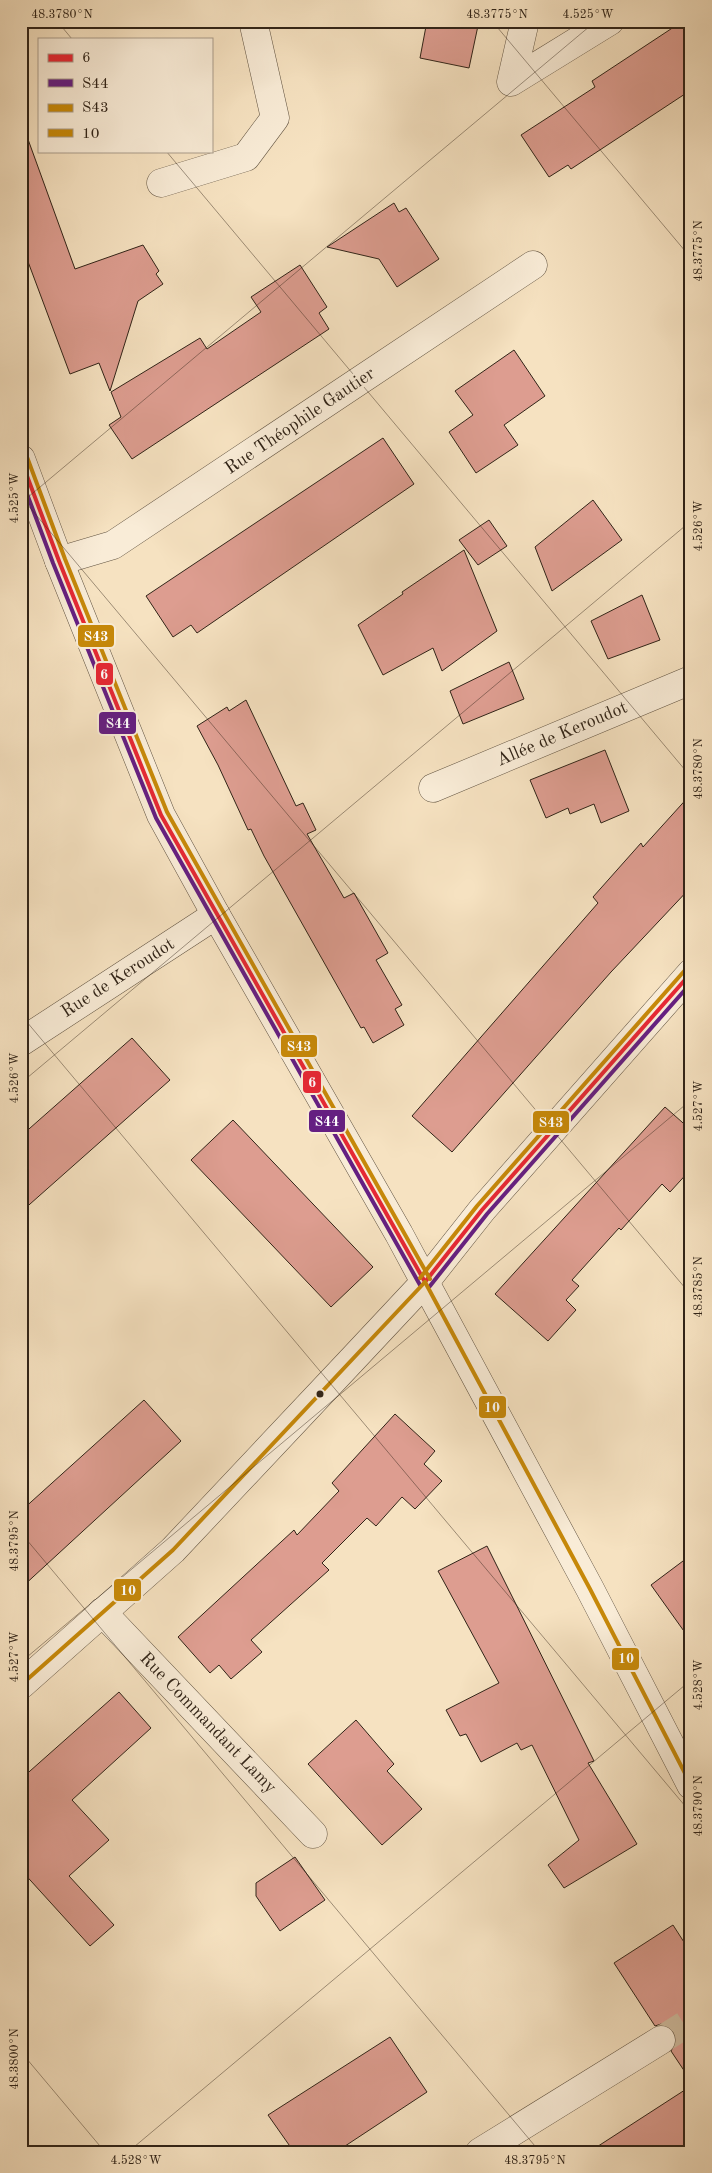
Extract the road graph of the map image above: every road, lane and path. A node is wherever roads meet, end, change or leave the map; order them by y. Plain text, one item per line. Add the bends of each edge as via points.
1 (253, 21) edge
2 (525, 21) edge
3 (610, 21) edge
4 (161, 183) dead end
5 (533, 265) dead end
6 (21, 459) edge
7 (59, 561) junction
8 (691, 680) edge
9 (433, 788) dead end
10 (216, 915) junction
11 (691, 973) edge
12 (21, 1042) edge
13 (425, 1282) junction
14 (102, 1612) junction
15 (21, 1685) edge
16 (691, 1785) edge
17 (313, 1834) dead end
18 (661, 2040) tunnel mouth
19 (480, 2152) edge

1 - 4 street via 275,118 246,157
2 - 3 street via 511,82
5 - 7 street, Rue Théophile Gautier via 113,545
6 - 7 street
7 - 10 street via 160,815
8 - 9 street, Allée de Keroudot
10 - 12 street, Rue de Keroudot
10 - 13 street
11 - 13 street via 482,1210
13 - 14 street via 173,1550
13 - 16 street
14 - 15 street
14 - 17 street, Rue Commandant Lamy
18 - 19 street

